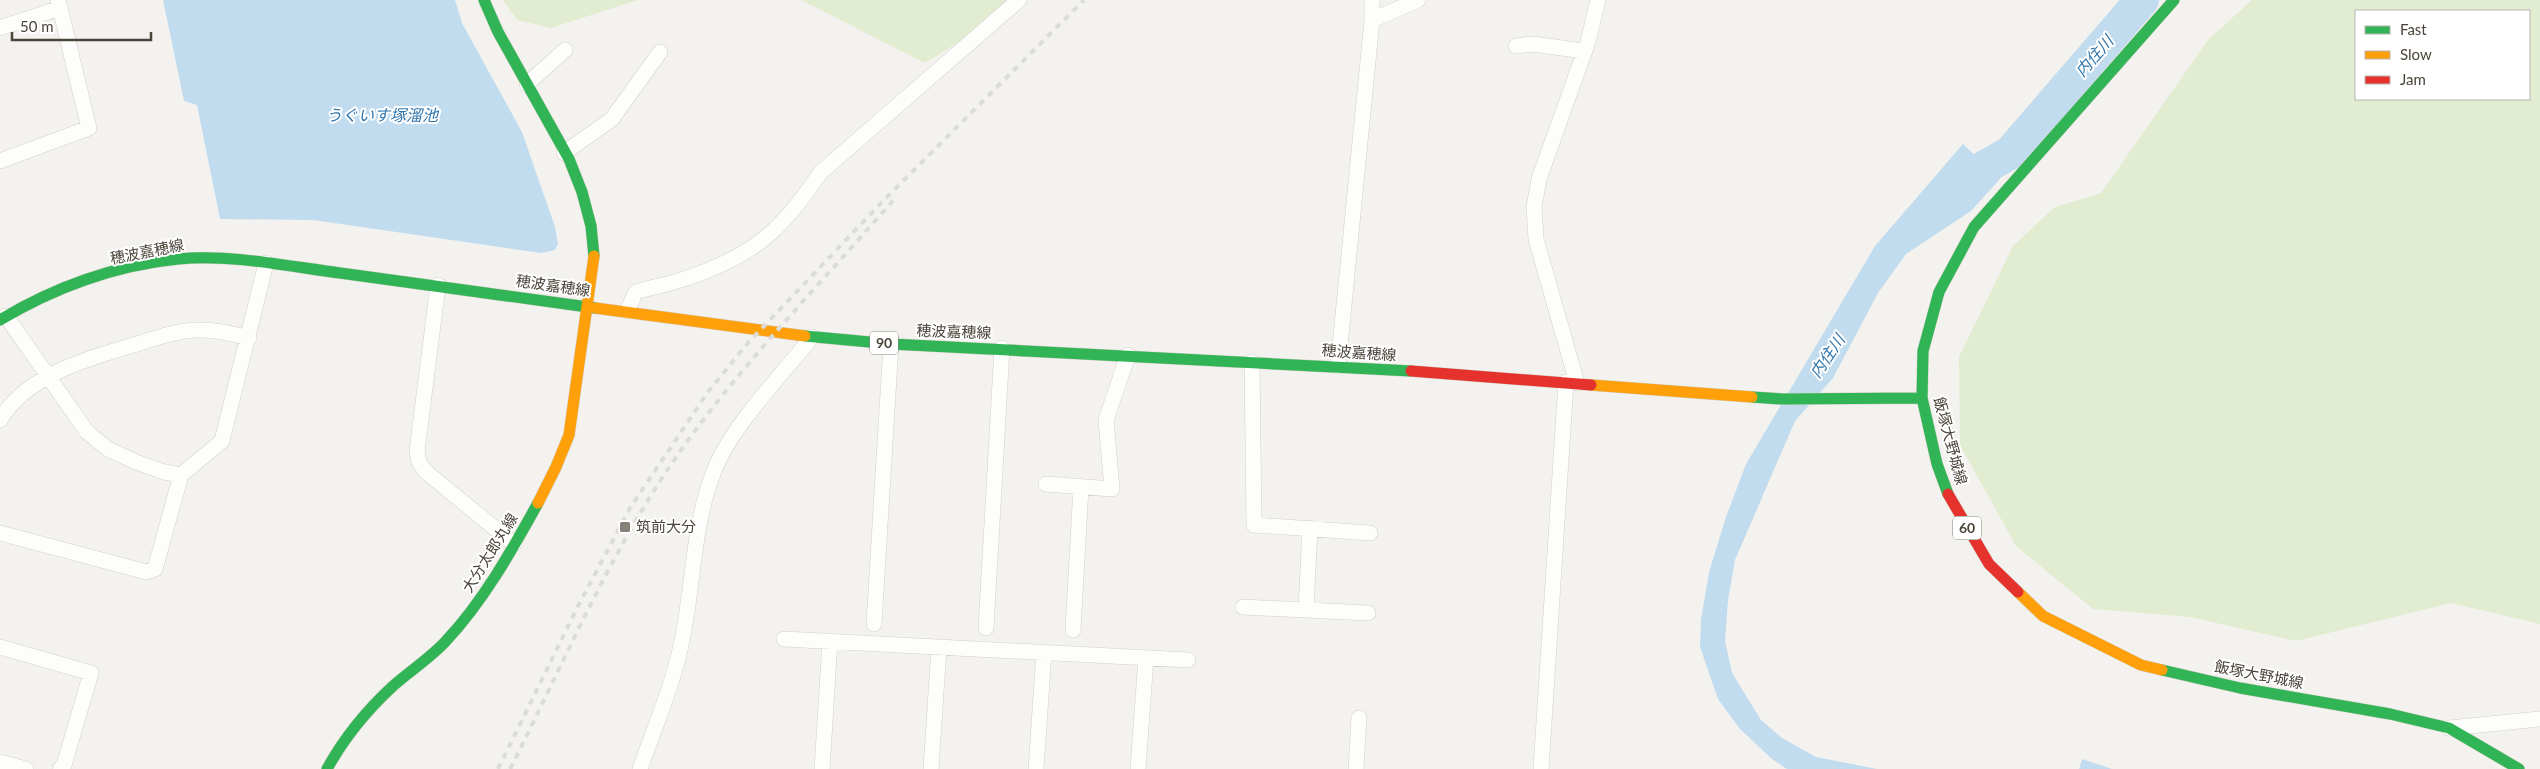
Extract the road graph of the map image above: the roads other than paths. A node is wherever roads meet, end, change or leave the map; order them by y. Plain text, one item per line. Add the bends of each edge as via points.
1 (484, 0) edge
2 (1019, 0) edge
3 (1372, 0) edge
4 (1418, 0) edge
5 (1598, 0) edge
6 (2174, 0) edge
7 (59, 4) edge
8 (1372, 20) junction
9 (0, 28) edge
10 (1516, 46) dead end
11 (565, 50) dead end
12 (1584, 51) junction
13 (660, 52) dead end
14 (527, 84) junction
15 (564, 153) junction
16 (0, 160) edge
17 (266, 262) junction
18 (438, 286) junction
19 (587, 305) junction
20 (627, 311) junction
21 (3, 318) edge
22 (812, 337) junction
23 (249, 338) junction
24 (891, 344) junction
25 (1002, 348) junction
26 (1128, 355) junction
27 (1252, 362) junction
28 (1338, 366) junction
29 (49, 377) junction
30 (1571, 382) junction
31 (1922, 398) junction
32 (0, 420) edge
33 (181, 475) junction
34 (1046, 484) dead end
35 (1081, 487) junction
36 (1310, 528) junction
37 (0, 533) edge
38 (1370, 533) dead end
39 (514, 544) junction
40 (1243, 607) dead end
41 (1306, 610) junction
42 (1368, 613) dead end
43 (874, 624) dead end
44 (986, 628) dead end
45 (1074, 630) dead end
46 (784, 638) dead end
47 (830, 641) junction
48 (0, 646) edge
49 (939, 647) junction
50 (1044, 652) junction
51 (1146, 658) junction
52 (1188, 660) dead end
53 (1359, 718) dead end
54 (2540, 719) edge
55 (2449, 728) junction
56 (0, 762) edge
57 (26, 769) edge
58 (60, 769) edge
59 (327, 769) edge
60 (640, 769) edge
61 (822, 769) edge
62 (931, 769) edge
63 (1036, 769) edge
64 (1138, 769) edge
65 (1356, 769) edge
66 (1541, 769) edge
67 (2519, 769) edge

1 - 14 main road, 大分太郎丸線
2 - 20 street via 821,172 798,205 774,230 712,268 680,281 636,292
3 - 8 street
4 - 8 street
5 - 12 street
6 - 31 main road, 飯塚大野城線 / 60 via 1974,227 1939,292 1922,351
7 - 9 street
7 - 16 street via 89,128
8 - 28 street
10 - 12 street via 1532,44
11 - 14 street
12 - 30 street via 1539,179 1534,207 1536,239
13 - 15 street via 612,119
14 - 15 main road, 大分太郎丸線
15 - 19 main road, 大分太郎丸線 via 584,194 594,240
17 - 18 main road, 穂波嘉穂線 / 90
17 - 21 main road, 穂波嘉穂線 / 90 via 201,258 133,267 66,288
17 - 23 street
18 - 19 main road, 穂波嘉穂線 / 90
18 - 39 street via 417,451 419,462 426,472
19 - 20 main road, 穂波嘉穂線 / 90
19 - 39 main road, 大分太郎丸線 via 564,454
20 - 22 main road, 穂波嘉穂線 / 90
21 - 29 street
22 - 24 main road, 穂波嘉穂線 / 90
22 - 60 street via 731,440 714,471 702,514 679,654
23 - 29 street via 219,330 181,332 104,354
23 - 33 street via 222,441
24 - 25 main road, 穂波嘉穂線 / 90
24 - 43 street
25 - 26 main road, 穂波嘉穂線 / 90
25 - 44 street
26 - 27 main road, 穂波嘉穂線 / 90
26 - 35 street via 1106,420 1112,489
27 - 28 main road, 穂波嘉穂線 / 90
27 - 36 street via 1254,525
28 - 30 main road, 穂波嘉穂線 / 90
29 - 32 street via 21,395
29 - 33 street via 87,432 108,449 164,472
30 - 31 main road, 穂波嘉穂線 / 90 via 1782,399
30 - 66 street
31 - 55 main road, 飯塚大野城線 / 60 via 1937,464 1952,504 1989,564 2043,616 2141,665 2240,688 2390,714
33 - 37 street via 155,569 139,570
34 - 35 street
35 - 45 street
36 - 38 street
36 - 41 street
39 - 59 main road, 大分太郎丸線 via 472,610 444,642 387,692 333,756
40 - 41 street
41 - 42 street
46 - 47 street
47 - 49 street
47 - 61 street
48 - 58 street via 90,673 64,765
49 - 50 street
49 - 62 street
50 - 51 street
50 - 63 street
51 - 52 street
51 - 64 street
53 - 65 street
54 - 55 street
55 - 67 main road, 飯塚大野城線 / 60
56 - 57 street

